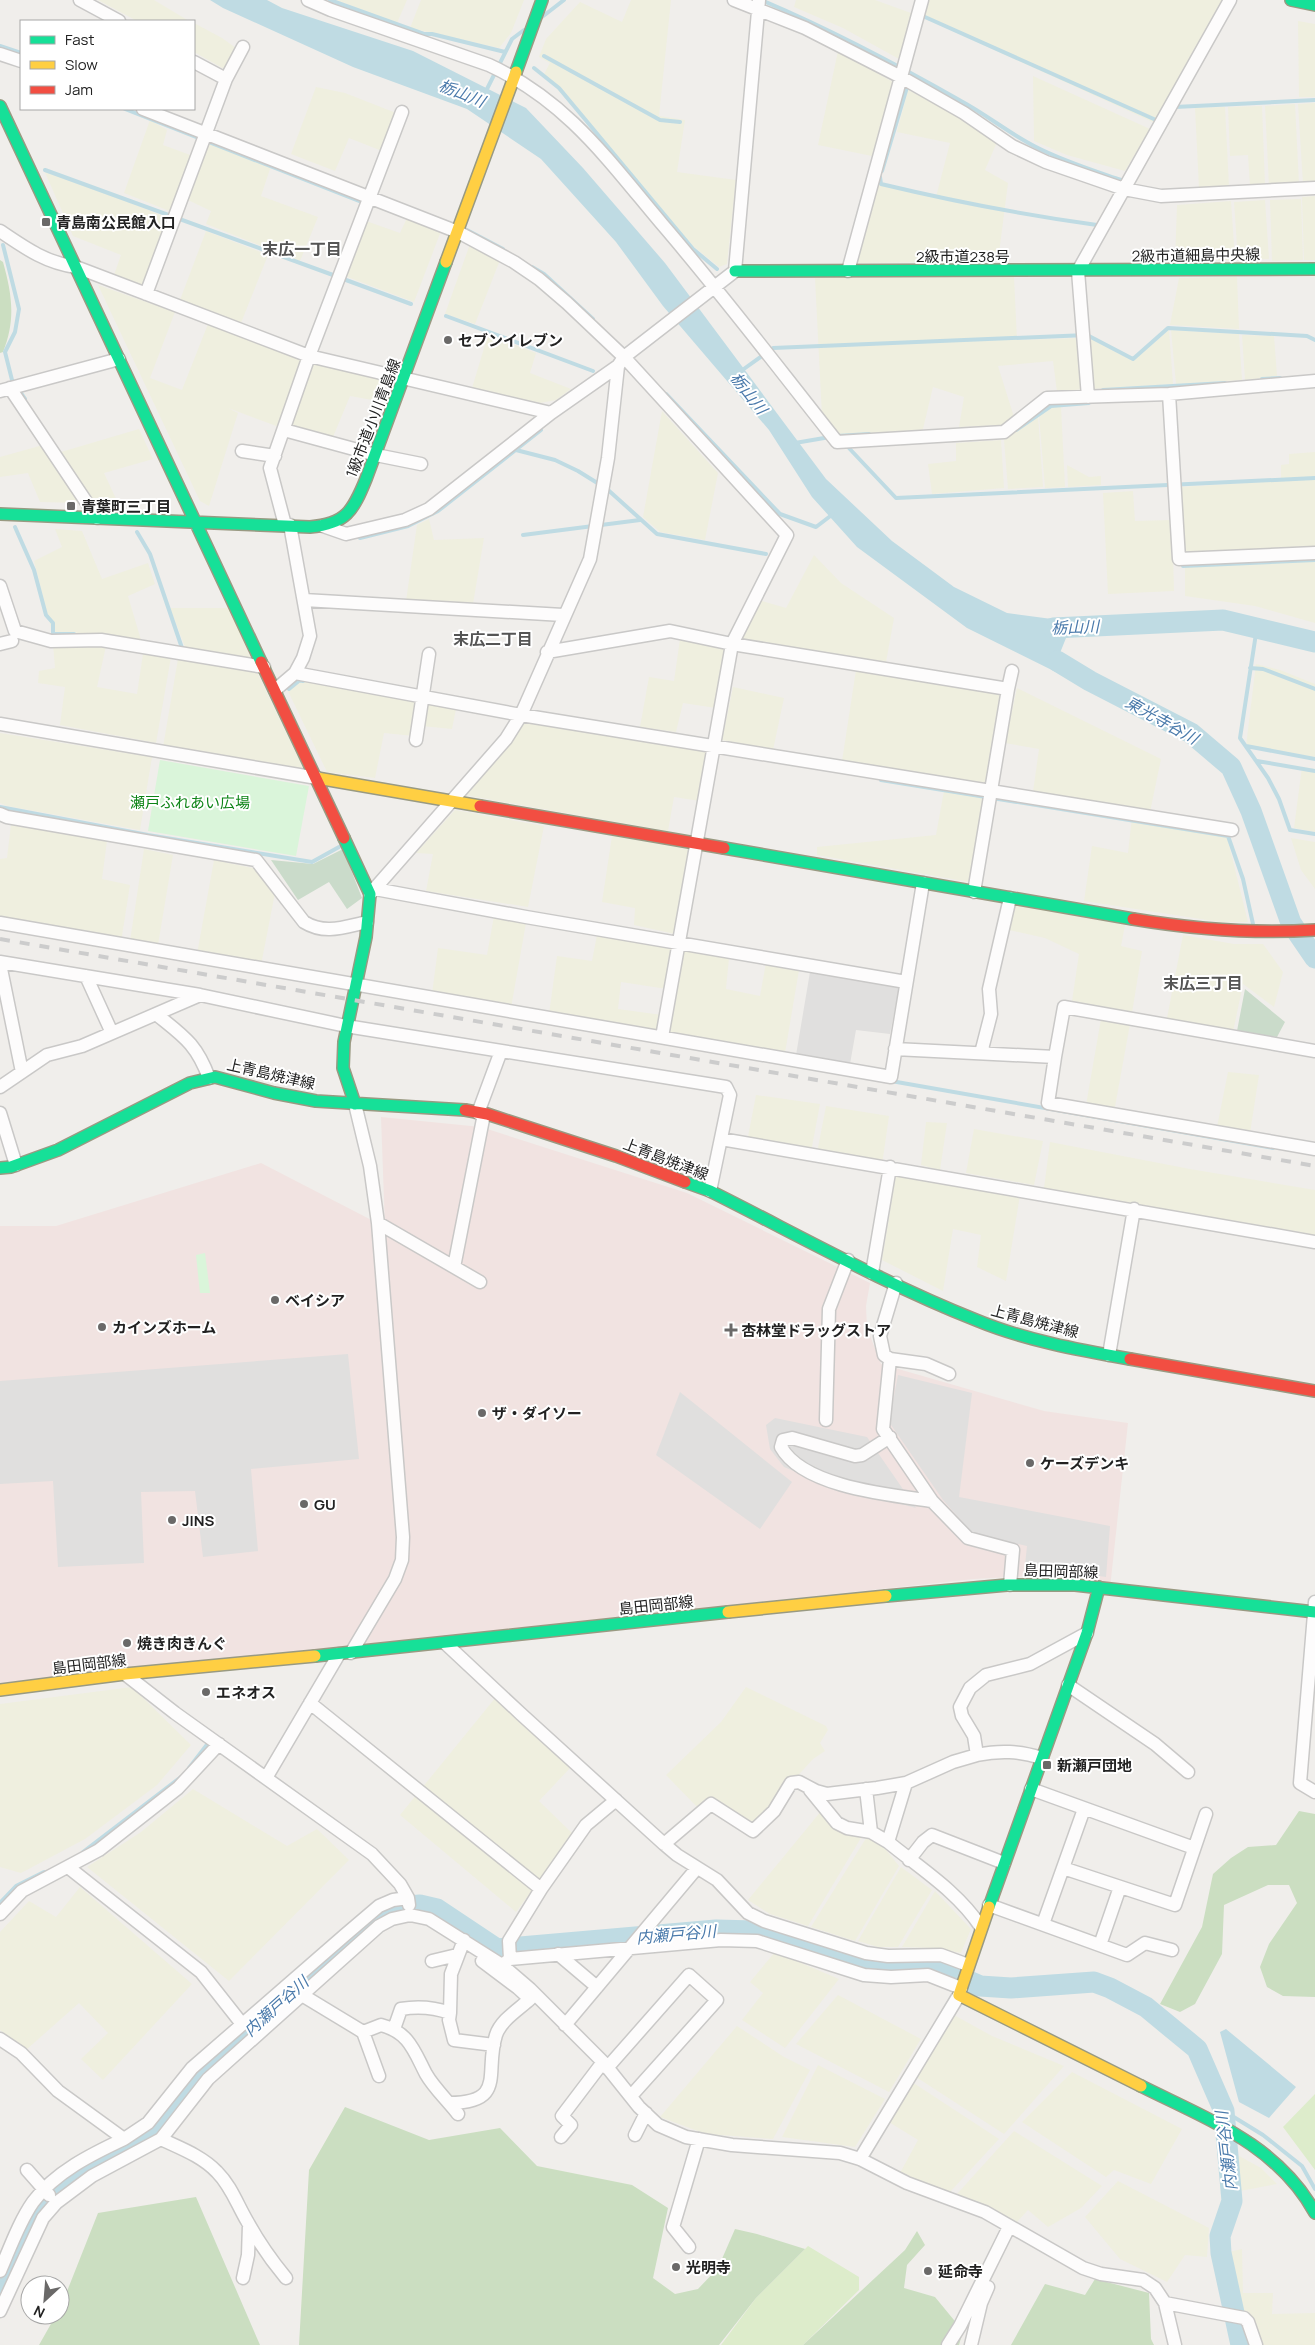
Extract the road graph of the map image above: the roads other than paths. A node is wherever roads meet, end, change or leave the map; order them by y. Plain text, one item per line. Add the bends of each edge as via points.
1 (80, 0) edge
2 (308, 0) edge
3 (542, 0) edge
4 (734, 0) edge
5 (922, 0) edge
6 (1230, 0) edge
7 (1290, 0) edge
8 (758, 5) edge
9 (1315, 6) edge
10 (118, 20) edge
11 (243, 47) dead end
12 (0, 54) edge
13 (20, 61) edge
14 (195, 63) edge
15 (509, 77) junction
16 (901, 77) junction
17 (226, 79) junction
18 (0, 106) edge
19 (145, 110) edge
20 (402, 112) dead end
21 (206, 135) junction
22 (1315, 188) edge
23 (1124, 189) junction
24 (370, 193) junction
25 (0, 231) edge
26 (458, 232) junction
27 (76, 267) junction
28 (1315, 269) edge
29 (735, 271) junction
30 (848, 271) junction
31 (1078, 271) junction
32 (714, 288) junction
33 (146, 294) junction
34 (309, 356) junction
35 (119, 359) junction
36 (621, 361) junction
37 (404, 380) junction
38 (1315, 381) edge
39 (5, 389) edge
40 (1169, 394) junction
41 (1088, 397) junction
42 (552, 413) junction
43 (284, 430) junction
44 (242, 452) dead end
45 (376, 455) junction
46 (275, 456) junction
47 (421, 464) dead end
48 (0, 514) edge
49 (96, 518) junction
50 (195, 521) junction
51 (287, 525) junction
52 (323, 526) junction
53 (1315, 553) edge
54 (0, 586) edge
55 (304, 600) junction
56 (563, 616) junction
57 (732, 644) junction
58 (547, 652) junction
59 (429, 654) dead end
60 (264, 667) junction
61 (1012, 671) dead end
62 (295, 673) junction
63 (1008, 689) junction
64 (275, 690) junction
65 (423, 700) junction
66 (518, 720) junction
67 (0, 724) edge
68 (416, 740) dead end
69 (714, 753) junction
70 (317, 778) junction
71 (991, 790) junction
72 (452, 802) junction
73 (0, 814) edge
74 (1232, 830) dead end
75 (697, 843) junction
76 (924, 883) junction
77 (372, 892) junction
78 (974, 892) junction
79 (1010, 898) junction
80 (368, 922) junction
81 (0, 924) edge
82 (1315, 930) edge
83 (678, 944) junction
84 (0, 963) edge
85 (86, 976) junction
86 (906, 982) junction
87 (356, 985) junction
88 (200, 995) junction
89 (156, 1014) junction
90 (346, 1026) junction
91 (112, 1033) junction
92 (662, 1037) junction
93 (895, 1049) junction
94 (1315, 1050) edge
95 (501, 1051) junction
96 (981, 1053) junction
97 (1055, 1057) junction
98 (22, 1072) junction
99 (208, 1078) junction
100 (0, 1087) edge
101 (355, 1104) junction
102 (0, 1113) edge
103 (481, 1113) junction
104 (721, 1139) junction
105 (1315, 1149) edge
106 (16, 1165) junction
107 (890, 1167) junction
108 (0, 1168) edge
109 (710, 1192) junction
110 (1134, 1209) junction
111 (378, 1223) junction
112 (1315, 1242) edge
113 (848, 1260) junction
114 (454, 1267) junction
115 (872, 1272) junction
116 (480, 1282) dead end
117 (896, 1283) junction
118 (1110, 1355) junction
119 (890, 1359) junction
120 (949, 1374) dead end
121 (1315, 1391) edge
122 (826, 1420) dead end
123 (890, 1437) junction
124 (932, 1501) junction
125 (1010, 1585) junction
126 (1099, 1587) junction
127 (1315, 1602) edge
128 (1315, 1612) edge
129 (1087, 1633) junction
130 (445, 1643) junction
131 (345, 1654) junction
132 (125, 1674) junction
133 (1068, 1685) junction
134 (0, 1690) edge
135 (310, 1703) junction
136 (218, 1744) junction
137 (977, 1755) junction
138 (1042, 1758) junction
139 (1188, 1772) dead end
140 (266, 1778) junction
141 (906, 1783) junction
142 (804, 1785) junction
143 (866, 1789) junction
144 (1031, 1789) junction
145 (1315, 1792) edge
146 (616, 1800) junction
147 (1084, 1809) junction
148 (1206, 1814) dead end
149 (871, 1832) junction
150 (888, 1842) junction
151 (664, 1844) junction
152 (1194, 1848) junction
153 (909, 1860) junction
154 (1004, 1863) junction
155 (68, 1867) junction
156 (697, 1868) junction
157 (1063, 1868) junction
158 (1120, 1887) junction
159 (541, 1888) junction
160 (408, 1898) junction
161 (989, 1905) junction
162 (0, 1914) edge
163 (410, 1915) junction
164 (1043, 1924) junction
165 (982, 1927) junction
166 (1100, 1945) junction
167 (461, 1947) junction
168 (630, 1947) junction
169 (1172, 1950) dead end
170 (558, 1954) junction
171 (432, 1961) dead end
172 (506, 1962) junction
173 (967, 1968) junction
174 (597, 1987) junction
175 (960, 1991) junction
176 (302, 1995) junction
177 (530, 1999) junction
178 (266, 2003) junction
179 (450, 2013) junction
180 (277, 2017) junction
181 (561, 2021) junction
182 (242, 2024) junction
183 (394, 2029) junction
184 (363, 2032) junction
185 (0, 2038) edge
186 (494, 2045) junction
187 (605, 2065) junction
188 (379, 2076) dead end
189 (631, 2096) junction
190 (450, 2103) junction
191 (646, 2113) junction
192 (458, 2114) dead end
193 (148, 2123) junction
194 (635, 2135) dead end
195 (162, 2137) junction
196 (562, 2138) dead end
197 (124, 2139) junction
198 (699, 2139) junction
199 (860, 2160) junction
200 (76, 2165) junction
201 (28, 2170) dead end
202 (86, 2180) junction
203 (45, 2190) junction
204 (56, 2202) junction
205 (1315, 2212) edge
206 (25, 2215) junction
207 (40, 2223) junction
208 (249, 2225) junction
209 (1012, 2229) junction
210 (689, 2248) dead end
211 (0, 2271) edge
212 (243, 2278) dead end
213 (286, 2278) dead end
214 (1165, 2303) junction
215 (0, 2311) edge
216 (948, 2345) edge
217 (971, 2345) edge
218 (1175, 2345) edge
219 (1256, 2345) edge

1 - 10 street
2 - 15 street via 489,65
3 - 15 street, 1級市道小川青島線
4 - 8 street
5 - 16 street
6 - 23 street
7 - 9 street
8 - 16 street
8 - 29 street
11 - 17 street
12 - 13 street
14 - 17 street
15 - 26 street, 1級市道小川青島線 via 488,150
15 - 32 street via 560,109 591,140
16 - 23 street via 964,113 1012,146 1046,162
16 - 30 street
17 - 21 street
18 - 27 street
19 - 21 street
20 - 24 street
21 - 24 street
21 - 33 street
22 - 23 street via 1161,196
23 - 31 street
24 - 26 street
24 - 34 street
25 - 27 street via 35,255 59,265
26 - 36 street via 514,262 539,280
26 - 37 street, 1級市道小川青島線
27 - 33 street
27 - 35 street
28 - 31 street, 2級市道細島中央線
29 - 30 street, 2級市道238号
29 - 32 street
30 - 31 street, 2級市道238号
31 - 41 street
32 - 36 street
32 - 41 street via 837,442 1004,432 1047,398
33 - 34 street
34 - 37 street
34 - 43 street
35 - 39 street
35 - 50 street
36 - 42 street
36 - 56 street via 590,559
36 - 57 street via 787,535
37 - 42 street
37 - 45 street, 1級市道小川青島線
38 - 40 street
39 - 49 street
40 - 41 street
40 - 53 street via 1178,559
42 - 52 street via 429,509 405,520 346,534
43 - 45 street
43 - 46 street
44 - 46 street
45 - 47 street
45 - 52 street, 1級市道小川青島線 via 358,496 344,518
46 - 51 street via 270,468
48 - 49 street, 1級市道小川青島線
49 - 50 street, 1級市道小川青島線
50 - 51 street, 1級市道小川青島線
50 - 60 street
51 - 52 street, 1級市道小川青島線
51 - 55 street
54 - 60 street via 15,630 51,641 101,640
55 - 56 street
55 - 62 street via 310,636
56 - 58 street
57 - 58 street via 662,631
57 - 63 street
57 - 69 street
58 - 66 street
59 - 65 street
60 - 64 street
61 - 63 street
62 - 64 street
62 - 65 street
63 - 71 street
64 - 70 street
65 - 66 street
65 - 68 street
66 - 69 street
66 - 72 street via 506,739
67 - 70 street
69 - 71 street
69 - 75 street
70 - 72 street
70 - 77 street
71 - 74 street
71 - 78 street
72 - 75 street
72 - 77 street
73 - 80 street via 256,860 304,922 313,928 323,930
75 - 76 street
75 - 83 street
76 - 78 street
76 - 86 street
77 - 80 street
77 - 83 street
78 - 79 street
79 - 82 street via 1216,930 1278,933
79 - 96 street via 989,989 990,1014
80 - 87 street
81 - 87 street
83 - 86 street
83 - 92 street
84 - 85 street
84 - 98 street
85 - 88 street
85 - 91 street
86 - 93 street
87 - 90 street
87 - 92 street
88 - 89 street
88 - 90 street
89 - 91 street
89 - 99 street via 192,1043 202,1058
90 - 95 street
90 - 101 street via 343,1065
91 - 98 street via 82,1046 47,1055
92 - 93 street via 891,1077
93 - 96 street
94 - 97 street via 1064,1007
95 - 103 street
95 - 104 street via 726,1087 730,1095
96 - 97 street
97 - 105 street via 1048,1103
98 - 100 street
99 - 101 street, 上青島焼津線 via 225,1078 287,1096
99 - 106 street, 上青島焼津線 via 190,1083 58,1150
101 - 103 street, 上青島焼津線 via 451,1108
101 - 111 street via 370,1166
102 - 106 street
103 - 109 street, 上青島焼津線 via 616,1156
103 - 114 street
104 - 107 street
104 - 109 street
106 - 108 street, 上青島焼津線
107 - 110 street
107 - 115 street
109 - 113 street, 上青島焼津線
110 - 112 street
110 - 118 street
111 - 114 street
111 - 131 street via 403,1537 402,1560 395,1579
113 - 115 street, 上青島焼津線
113 - 122 street via 829,1309
114 - 116 street
115 - 117 street, 上青島焼津線
117 - 118 street, 上青島焼津線 via 977,1321
117 - 119 street via 880,1336 884,1355
118 - 121 street, 上青島焼津線
119 - 120 street via 926,1364
119 - 123 street via 883,1429
123 - 124 street
123 - 124 street via 855,1456 792,1438 783,1440 780,1447 790,1460 814,1476 849,1487
124 - 125 street via 968,1538 1013,1550
125 - 126 street, 島田岡部線
125 - 130 street, 島田岡部線 via 915,1592
126 - 128 street, 島田岡部線
126 - 129 street
127 - 128 street
128 - 145 street via 1300,1783
129 - 133 street
129 - 137 street via 1030,1664 986,1675 970,1688 960,1707 974,1736
130 - 131 street, 島田岡部線
130 - 146 street
131 - 132 street, 島田岡部線
131 - 135 street
132 - 134 street, 島田岡部線
132 - 136 street
133 - 138 street
133 - 139 street via 1155,1744
135 - 140 street
135 - 159 street
136 - 140 street
136 - 155 street via 178,1788 99,1850
137 - 138 street via 998,1750
137 - 141 street
138 - 144 street
140 - 160 street via 372,1854 400,1884
141 - 143 street
141 - 150 street
142 - 143 street via 827,1794
142 - 149 street via 837,1823
142 - 151 street via 791,1783 774,1811 752,1831 711,1804
143 - 149 street
144 - 147 street
144 - 154 street
146 - 151 street
146 - 159 street via 586,1825
147 - 152 street
147 - 157 street
148 - 152 street
149 - 150 street
150 - 153 street
151 - 156 street
152 - 158 street via 1174,1906
153 - 154 street via 932,1835
153 - 165 street via 969,1908
154 - 161 street
155 - 162 street via 22,1891
155 - 182 street via 201,1972
156 - 168 street
156 - 173 street via 717,1880 748,1913 764,1921 866,1953 941,1955
157 - 158 street
157 - 164 street
158 - 166 street
159 - 172 street via 509,1941
160 - 163 street
160 - 178 street via 379,1906
161 - 164 street
161 - 165 street
163 - 167 street via 429,1919
163 - 176 street via 379,1926
164 - 166 street
165 - 173 street
166 - 169 street via 1127,1955 1145,1943
167 - 171 street
167 - 172 street
167 - 177 street
167 - 179 street via 451,1974
168 - 170 street
168 - 174 street
168 - 175 street via 721,1940 757,1941 864,1974 891,1977 928,1975
170 - 172 street
170 - 174 street
172 - 181 street
173 - 175 street
174 - 181 street
175 - 199 street
175 - 205 street via 1239,2135 1277,2162 1301,2189
176 - 180 street
176 - 184 street
177 - 181 street
177 - 186 street via 506,2020 496,2034
178 - 180 street
178 - 182 street
179 - 183 street via 422,2007 400,2009
179 - 186 street via 454,2040
180 - 195 street via 208,2079
181 - 187 street
182 - 193 street via 192,2068
183 - 184 street via 381,2024
183 - 190 street via 414,2046 427,2075
184 - 188 street
185 - 197 street via 21,2053 58,2090
186 - 190 street via 492,2080 485,2093 475,2100
187 - 189 street
187 - 189 street via 688,1975 717,2000
187 - 196 street via 562,2116 571,2125
189 - 191 street
190 - 192 street
191 - 194 street
191 - 198 street via 658,2125
193 - 195 street
193 - 197 street
195 - 202 street
195 - 208 street via 216,2170 228,2184
197 - 200 street
198 - 199 street via 840,2153
198 - 210 street via 673,2227
199 - 209 street via 907,2183 985,2212
200 - 202 street
200 - 203 street
201 - 203 street
202 - 204 street
203 - 204 street
203 - 206 street
204 - 207 street
206 - 207 street
206 - 211 street
207 - 215 street
208 - 212 street
208 - 213 street
209 - 214 street via 1083,2268 1143,2280 1155,2288
209 - 216 street
209 - 217 street via 981,2304
214 - 218 street
214 - 219 street via 1236,2316 1248,2322

